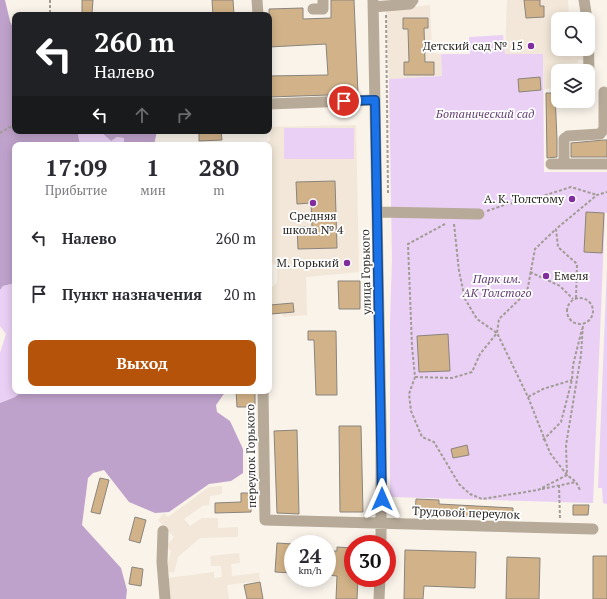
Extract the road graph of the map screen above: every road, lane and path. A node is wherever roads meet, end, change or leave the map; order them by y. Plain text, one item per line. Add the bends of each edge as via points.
1 (50, 0) edge
2 (258, 0) edge
3 (323, 0) edge
4 (413, 0) edge
5 (584, 0) edge
6 (373, 3) edge
7 (313, 9) dead end
8 (50, 12) edge
9 (258, 12) edge
10 (586, 12) edge
11 (604, 92) dead end
12 (375, 100) junction
13 (272, 104) edge
14 (12, 126) edge
15 (0, 133) edge
16 (551, 164) dead end
17 (564, 164) junction
18 (607, 164) edge
19 (607, 192) edge
20 (597, 194) junction
21 (378, 212) junction
22 (479, 214) joint
23 (453, 220) dead end
24 (447, 223) dead end
25 (556, 229) junction
26 (530, 272) junction
27 (574, 299) junction
28 (583, 324) junction
29 (497, 333) junction
30 (415, 377) junction
31 (572, 380) junction
32 (263, 394) edge
33 (528, 397) junction
34 (543, 440) junction
35 (567, 475) junction
36 (576, 482) junction
37 (559, 485) junction
38 (538, 490) junction
39 (580, 490) dead end
40 (265, 520) joint
41 (382, 523) junction
42 (560, 528) junction
43 (593, 529) dead end
44 (163, 531) dead end
45 (381, 535) edge
46 (380, 587) edge
47 (165, 599) edge
48 (379, 599) edge

1 - 8 path
2 - 9 street
3 - 7 street via 323,9
4 - 6 street via 410,4
5 - 10 street
6 - 12 street, улица Горького
11 - 17 street via 604,130 600,134 568,136 564,139
12 - 13 street
12 - 21 street, улица Горького
14 - 15 path
16 - 17 street
17 - 18 street
19 - 20 path
20 - 22 path via 571,186
20 - 25 path
21 - 22 street
21 - 41 street, улица Горького
23 - 29 path via 465,299 477,319
24 - 30 path via 408,244
25 - 26 path via 535,249
25 - 27 path via 558,247 577,264
26 - 27 path via 560,286
26 - 29 path via 527,292 499,319
27 - 28 path via 567,305 568,317 574,323
27 - 28 path via 584,297 591,304 593,315
28 - 31 path
28 - 35 path via 581,355 566,445
29 - 30 path via 480,354 472,372 452,378
29 - 33 path
30 - 38 path via 409,394 411,411 422,437 434,442 459,484 470,494 482,499
31 - 33 path via 543,389
31 - 34 path via 561,422
32 - 40 street, переулок Горького
33 - 34 path
34 - 35 path
35 - 36 path
35 - 38 path
36 - 37 path
36 - 39 path
37 - 38 path
37 - 42 path
40 - 41 street, Трудовой переулок
41 - 42 street, Трудовой переулок
41 - 45 street, улица Горького
42 - 43 street, Трудовой переулок
44 - 47 street
46 - 48 street

